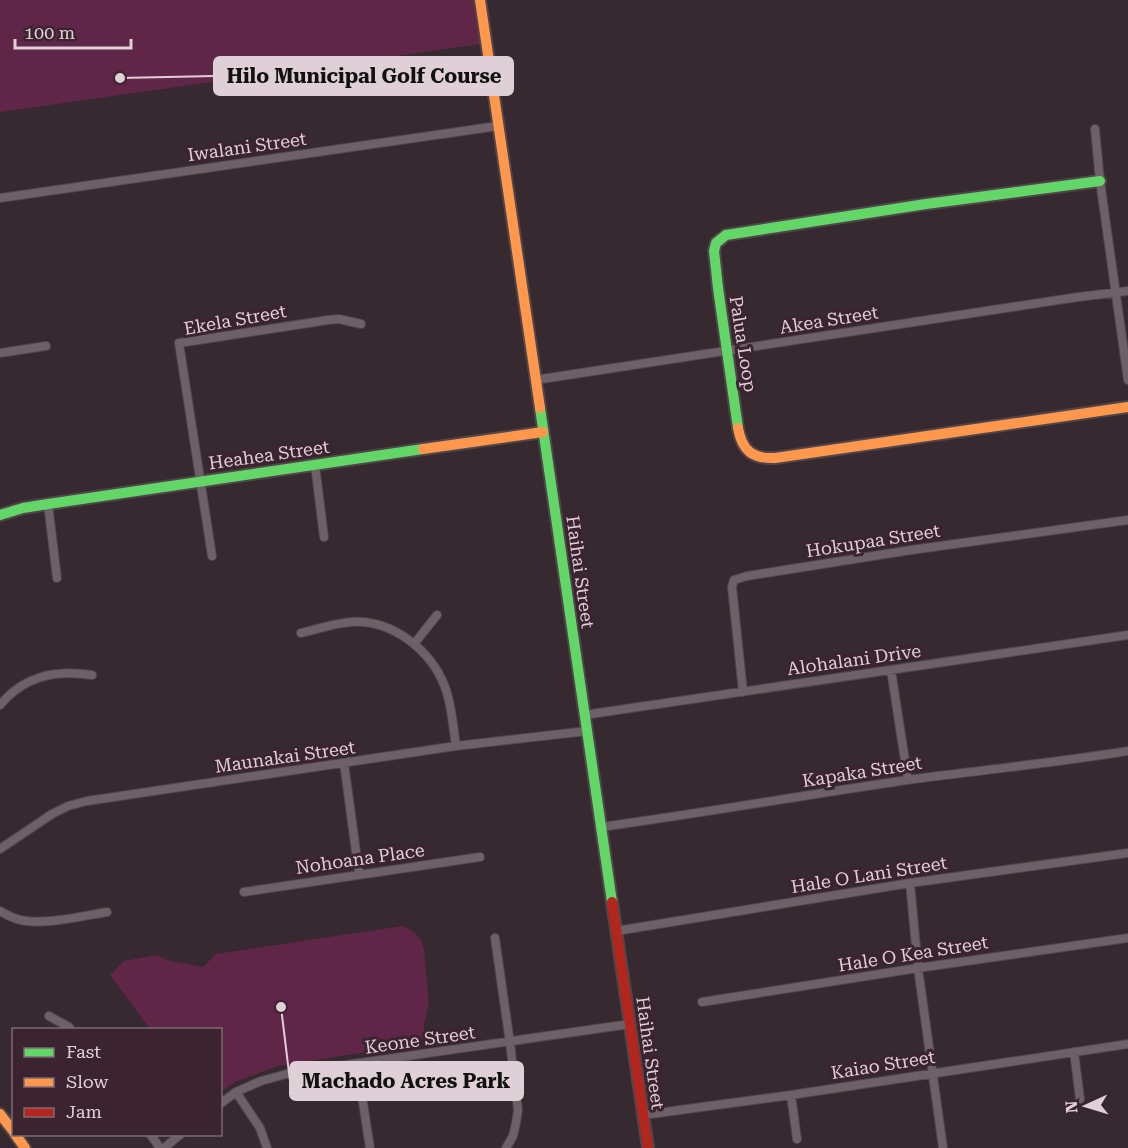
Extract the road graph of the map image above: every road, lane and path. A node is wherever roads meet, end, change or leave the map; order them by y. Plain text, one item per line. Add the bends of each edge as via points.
1 (480, 0) edge
2 (498, 126) junction
3 (1095, 129) dead end
4 (1100, 181) junction
5 (0, 198) edge
6 (1128, 291) edge
7 (1115, 293) junction
8 (360, 324) dead end
9 (46, 346) dead end
10 (727, 351) junction
11 (0, 353) edge
12 (535, 380) junction
13 (1128, 380) edge
14 (1128, 407) edge
15 (543, 432) junction
16 (315, 465) junction
17 (200, 482) junction
18 (48, 504) junction
19 (0, 515) edge
20 (1128, 520) edge
21 (324, 537) dead end
22 (212, 556) dead end
23 (57, 578) dead end
24 (437, 615) dead end
25 (301, 633) dead end
26 (1128, 635) edge
27 (414, 644) junction
28 (891, 670) junction
29 (92, 675) dead end
30 (743, 692) junction
31 (0, 705) edge
32 (584, 715) junction
33 (587, 730) junction
34 (456, 746) junction
35 (1128, 751) edge
36 (344, 763) junction
37 (908, 780) junction
38 (601, 827) junction
39 (1, 847) edge
40 (1128, 853) edge
41 (480, 857) dead end
42 (359, 874) junction
43 (910, 883) junction
44 (244, 892) dead end
45 (0, 911) edge
46 (106, 912) dead end
47 (616, 931) junction
48 (495, 938) dead end
49 (1128, 938) edge
50 (918, 968) junction
51 (702, 1002) dead end
52 (49, 1016) dead end
53 (630, 1024) junction
54 (69, 1028) edge
55 (510, 1043) junction
56 (1128, 1044) edge
57 (1074, 1052) junction
58 (357, 1064) junction
59 (933, 1073) junction
60 (236, 1092) junction
61 (791, 1095) junction
62 (1080, 1099) dead end
63 (222, 1102) edge
64 (0, 1114) edge
65 (643, 1115) junction
66 (12, 1130) edge
67 (152, 1136) edge
68 (178, 1136) edge
69 (797, 1139) dead end
70 (162, 1148) edge
71 (267, 1148) edge
72 (370, 1148) edge
73 (507, 1148) edge
74 (648, 1148) edge
75 (943, 1148) edge

1 - 2 street, Haihai Street
2 - 5 street, Iwalani Street
2 - 12 street, Haihai Street
3 - 4 street
4 - 7 street
4 - 10 street, Palua Loop via 726,235 716,243 714,251
6 - 7 street, Akea Street
7 - 10 street, Akea Street
7 - 13 street
8 - 17 street, Ekela Street via 328,320 179,343
9 - 11 street
10 - 12 street, Akea Street
10 - 14 street, Palua Loop via 740,433 746,449 764,459
12 - 15 street, Haihai Street
15 - 16 street, Heahea Street
15 - 32 street, Haihai Street
16 - 17 street, Heahea Street
16 - 21 street
17 - 18 street, Heahea Street
17 - 22 street
18 - 19 street, Heahea Street
18 - 23 street
20 - 30 street, Hokupaa Street via 911,550 734,580
24 - 27 street
25 - 27 street via 366,622 387,628
26 - 28 street, Alohalani Drive
27 - 34 street via 445,687
28 - 30 street, Alohalani Drive
28 - 37 street
29 - 31 street via 54,674 36,679
30 - 32 street, Alohalani Drive
32 - 33 street, Haihai Street
33 - 34 street, Maunakai Street
33 - 38 street, Haihai Street
34 - 36 street, Maunakai Street
35 - 37 street, Kapaka Street
36 - 39 street, Maunakai Street via 87,801 51,814
36 - 42 street
37 - 38 street, Kapaka Street
38 - 47 street, Haihai Street
40 - 43 street, Hale O Lani Street
41 - 42 street, Nohoana Place
42 - 44 street, Nohoana Place
43 - 47 street, Hale O Lani Street
43 - 50 street
45 - 46 street via 25,921 40,922
47 - 53 street, Haihai Street
48 - 55 street
49 - 50 street, Hale O Kea Street
50 - 51 street, Hale O Kea Street
50 - 59 street
52 - 54 street
53 - 55 street, Keone Street
53 - 65 street, Haihai Street
55 - 58 street, Keone Street
55 - 73 street via 518,1110
56 - 57 street, Kaiao Street
57 - 59 street, Kaiao Street
57 - 62 street
58 - 60 street, Keone Street via 290,1073
58 - 72 street
59 - 61 street, Kaiao Street
59 - 75 street
60 - 63 street, Keone Street
60 - 71 street via 260,1128
61 - 65 street, Kaiao Street
61 - 69 street
64 - 66 street
65 - 74 street, Haihai Street
67 - 70 street
68 - 70 street

